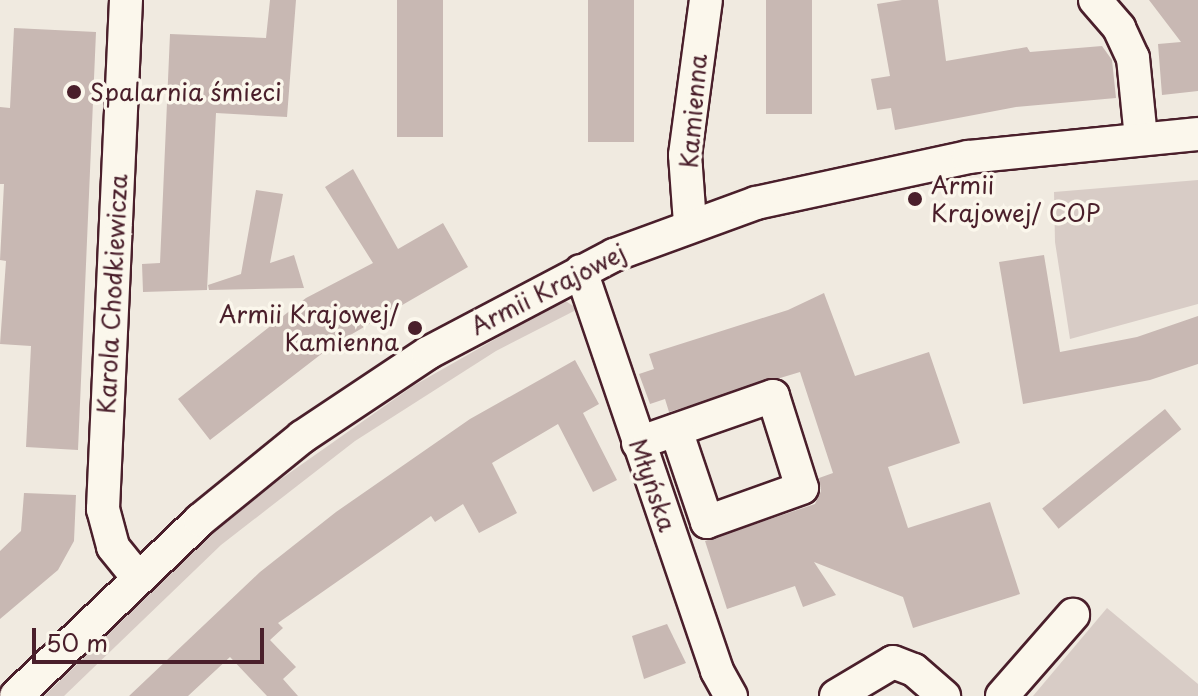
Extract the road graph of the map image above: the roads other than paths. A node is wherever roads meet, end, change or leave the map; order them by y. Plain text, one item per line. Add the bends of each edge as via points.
1 (126, 0) edge
2 (706, 0) edge
3 (1095, 0) edge
4 (1198, 134) edge
5 (1141, 138) junction
6 (690, 223) junction
7 (581, 271) junction
8 (676, 430) dead end
9 (638, 443) junction
10 (137, 577) junction
11 (1073, 615) dead end
12 (16, 696) edge
13 (731, 696) edge
14 (836, 696) edge
15 (944, 696) edge
16 (1002, 696) edge

1 - 10 street, Karola Chodkiewicza via 103,509 113,547
2 - 6 street, Kamienna via 685,155
3 - 5 street via 1119,28 1133,58
4 - 5 street, Armii Krajowej
5 - 6 street, Armii Krajowej via 968,157 756,203
6 - 7 street, Armii Krajowej
7 - 9 street, Młyńska
7 - 10 street, Armii Krajowej via 506,308 371,388 253,474
8 - 9 street
9 - 13 street, Młyńska via 717,671
10 - 12 street, Armii Krajowej
11 - 16 street
14 - 15 street via 893,662 914,670

